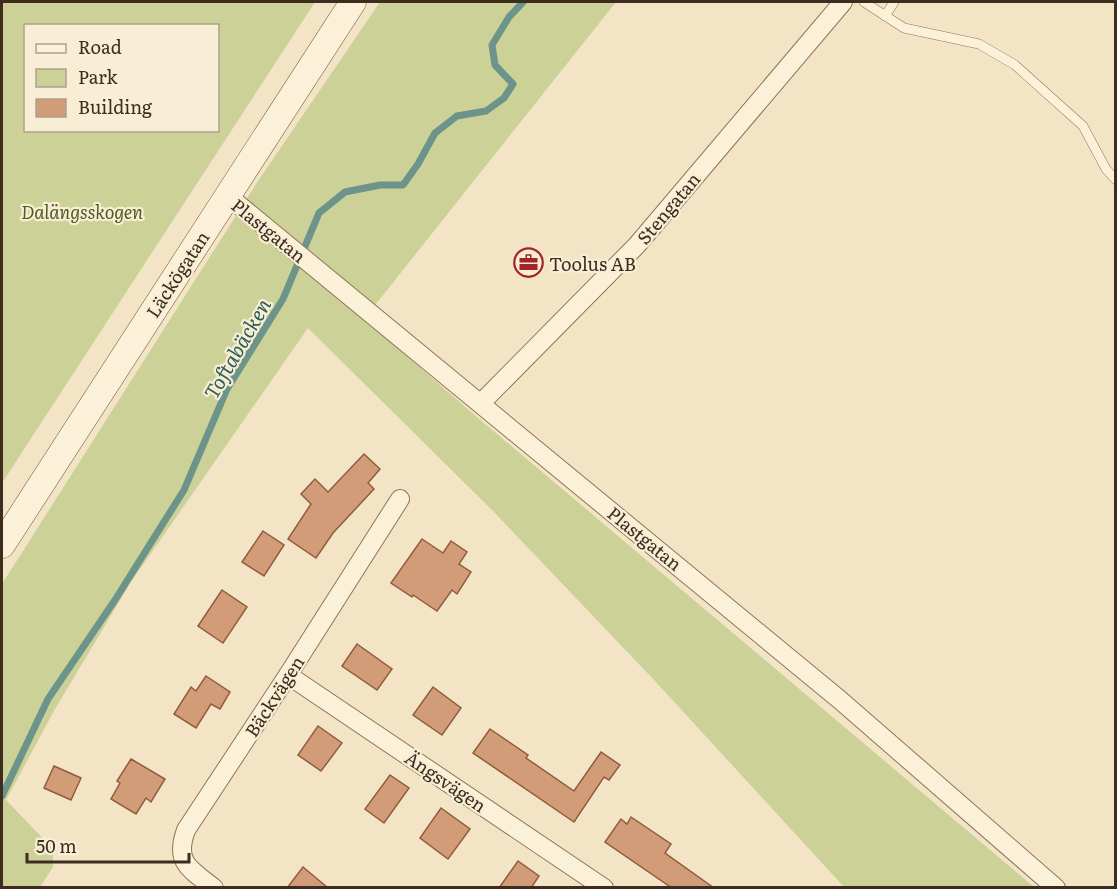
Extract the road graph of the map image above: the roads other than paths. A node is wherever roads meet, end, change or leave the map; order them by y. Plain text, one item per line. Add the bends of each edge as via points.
1 (353, 2) edge
2 (843, 2) edge
3 (864, 2) edge
4 (894, 2) edge
5 (885, 16) junction
6 (1116, 180) edge
7 (228, 196) junction
8 (481, 404) junction
9 (400, 500) dead end
10 (2, 545) edge
11 (288, 675) junction
12 (214, 888) edge
13 (604, 888) edge
14 (1056, 888) edge

1 - 7 main road, Läckögatan
2 - 8 street, Stengatan via 637,245
3 - 5 lane
4 - 5 lane
5 - 6 lane via 904,28 979,44 1015,65 1083,126
7 - 8 street, Plastgatan
7 - 10 main road, Läckögatan
8 - 14 street, Plastgatan via 840,699
9 - 11 street, Bäckvägen
11 - 12 street, Bäckvägen via 186,830 181,852 185,862
11 - 13 street, Ängsvägen

